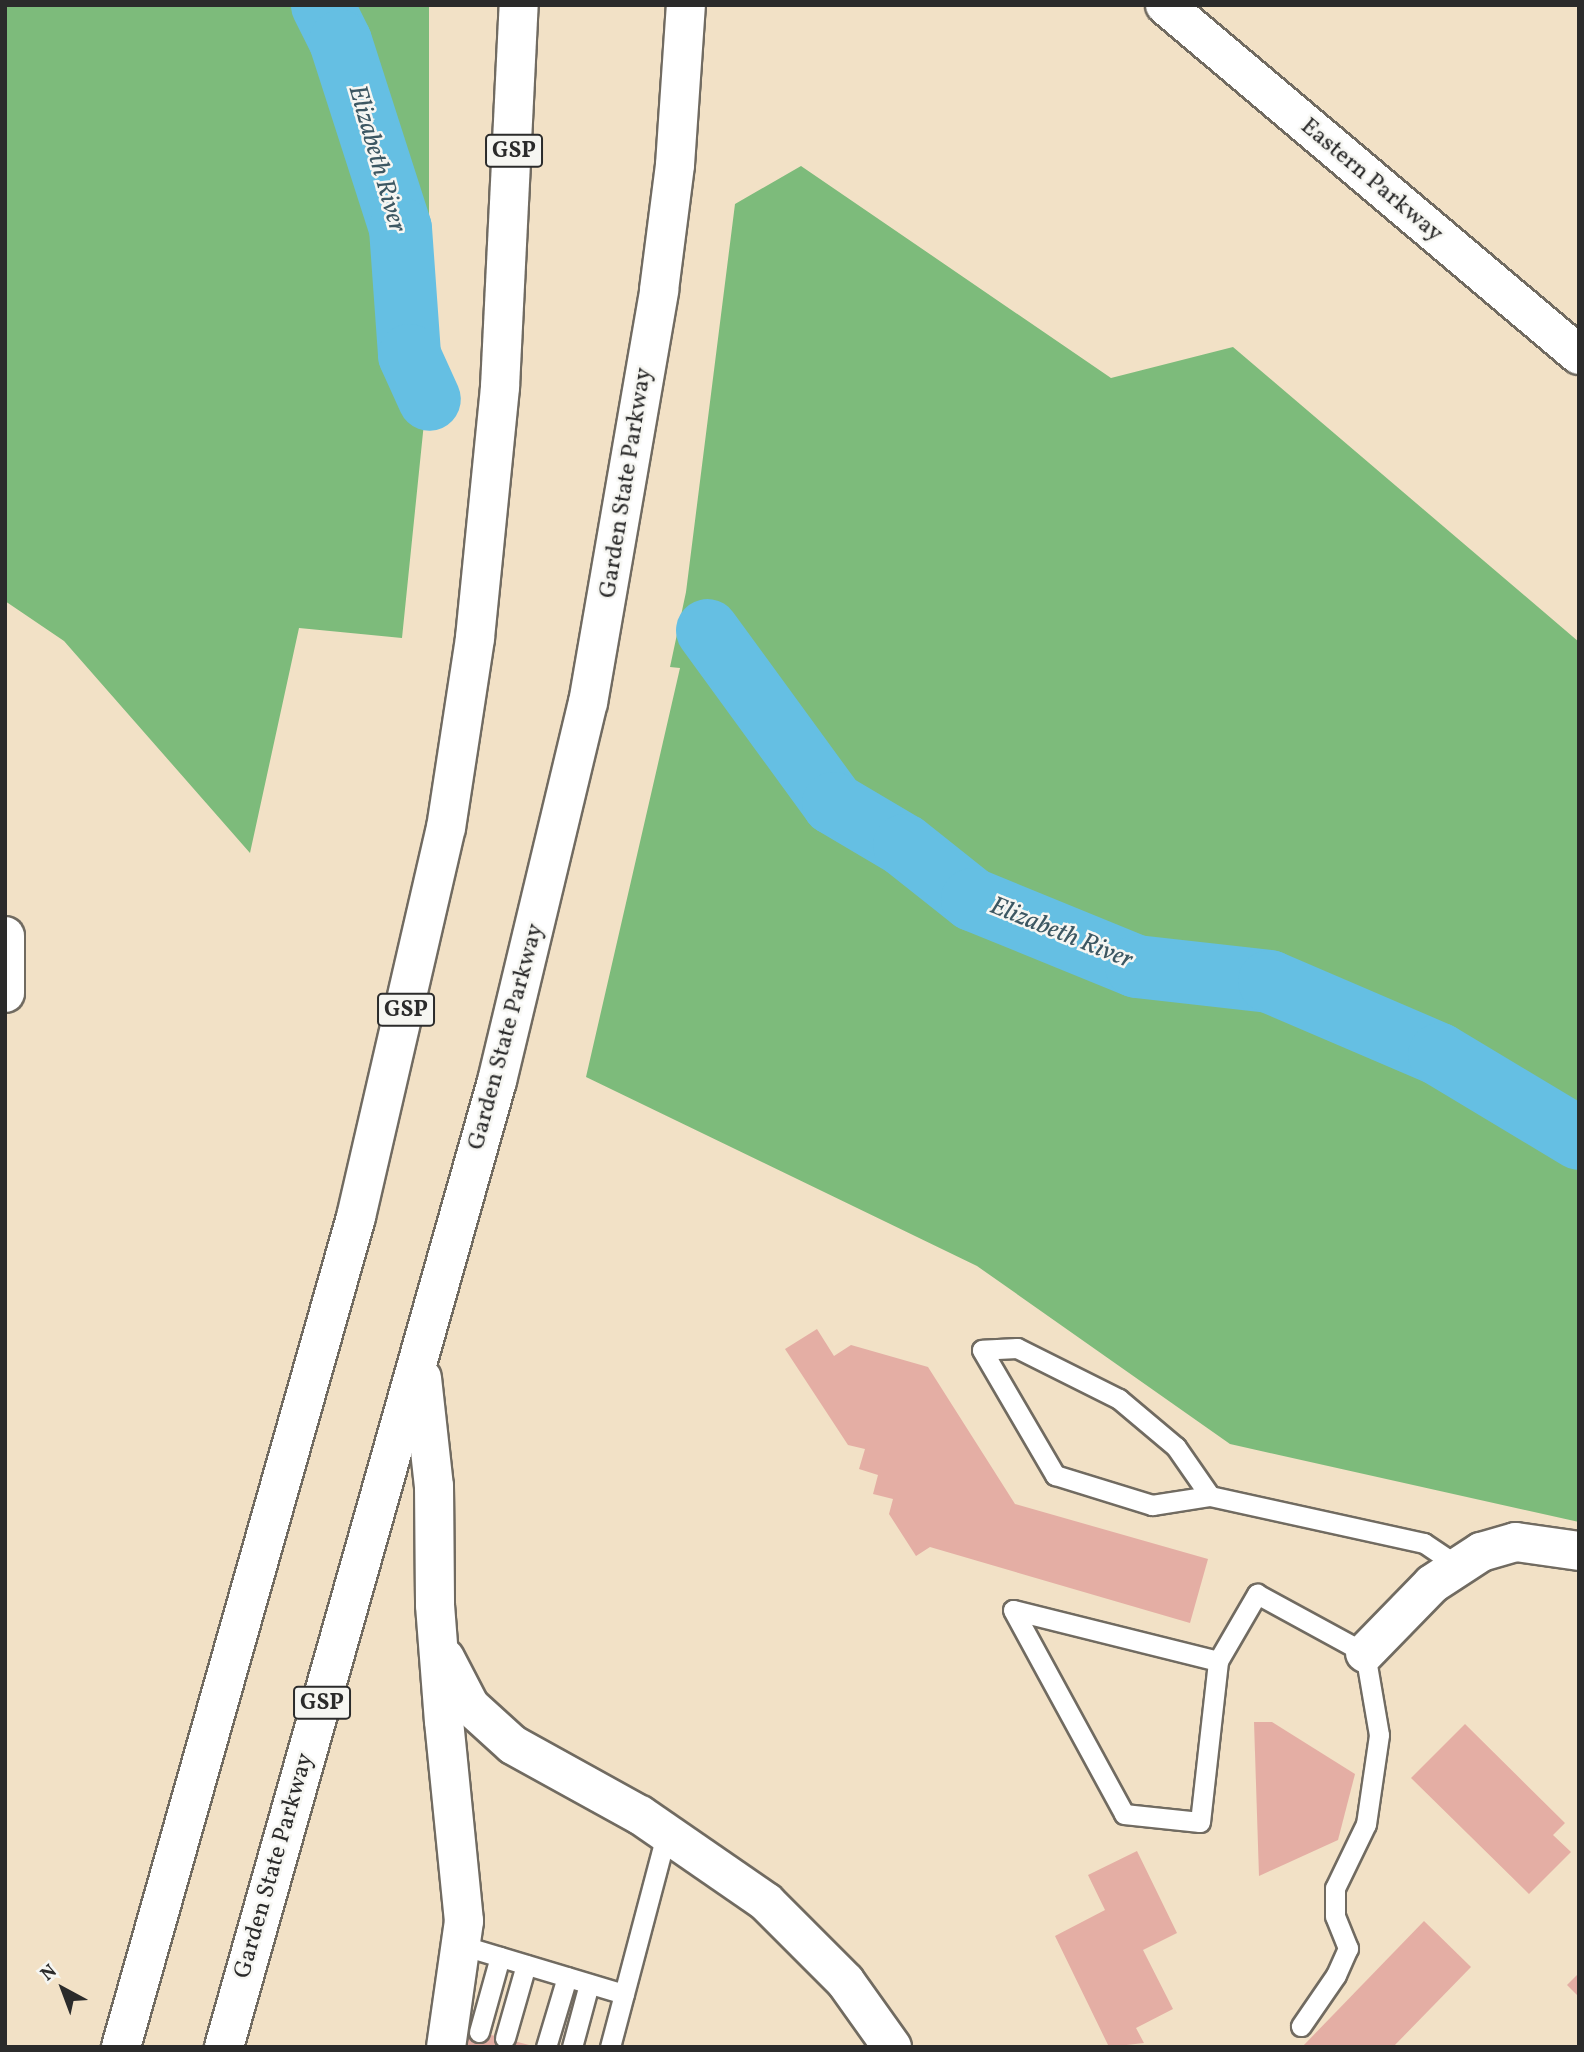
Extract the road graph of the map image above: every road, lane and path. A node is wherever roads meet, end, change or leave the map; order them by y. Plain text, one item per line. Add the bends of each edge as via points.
1 (519, 5) edge
2 (686, 5) edge
3 (708, 5) edge
4 (1165, 5) edge
5 (675, 165) junction
6 (1579, 355) edge
7 (5, 936) edge
8 (5, 993) edge
9 (420, 1358) junction
10 (1210, 1496) junction
11 (1579, 1551) edge
12 (1458, 1566) junction
13 (435, 1605) junction
14 (1365, 1653) junction
15 (1218, 1661) junction
16 (667, 1832) junction
17 (464, 1946) junction
18 (500, 1957) junction
19 (526, 1965) junction
20 (567, 1977) junction
21 (589, 1984) junction
22 (624, 1994) junction
23 (1301, 2026) dead end
24 (505, 2038) dead end
25 (463, 2039) edge
26 (886, 2044) edge
27 (121, 2047) edge
28 (224, 2047) edge
29 (546, 2047) edge
30 (572, 2047) edge
31 (610, 2047) edge

1 - 27 main road, GSP via 507,297 475,638 446,828 356,1217
2 - 5 main road, Garden State Parkway / GSP
3 - 5 main road
4 - 6 main road, Eastern Parkway
5 - 9 main road, Garden State Parkway / GSP via 588,703 529,961
7 - 8 main road
9 - 13 main road via 434,1486
9 - 28 main road, Garden State Parkway / GSP
10 - 10 lane via 1152,1505 1055,1475 982,1350 1017,1348 1119,1399 1176,1447
10 - 12 lane via 1424,1544
11 - 12 main road via 1516,1542 1481,1552
12 - 14 main road via 1405,1606
13 - 16 main road via 438,1633 456,1685 489,1726 538,1760
13 - 17 main road
14 - 15 lane via 1256,1594
14 - 23 lane via 1379,1735 1366,1824 1335,1888 1335,1916 1348,1948 1336,1975
15 - 15 lane via 1200,1822 1124,1814 1013,1610
16 - 22 lane
16 - 26 main road via 733,1876 794,1926 845,1981
17 - 18 lane
17 - 25 main road
18 - 19 lane
18 - 25 lane
19 - 20 lane
19 - 24 lane
20 - 21 lane
20 - 29 lane
21 - 22 lane
21 - 30 lane
22 - 31 lane

